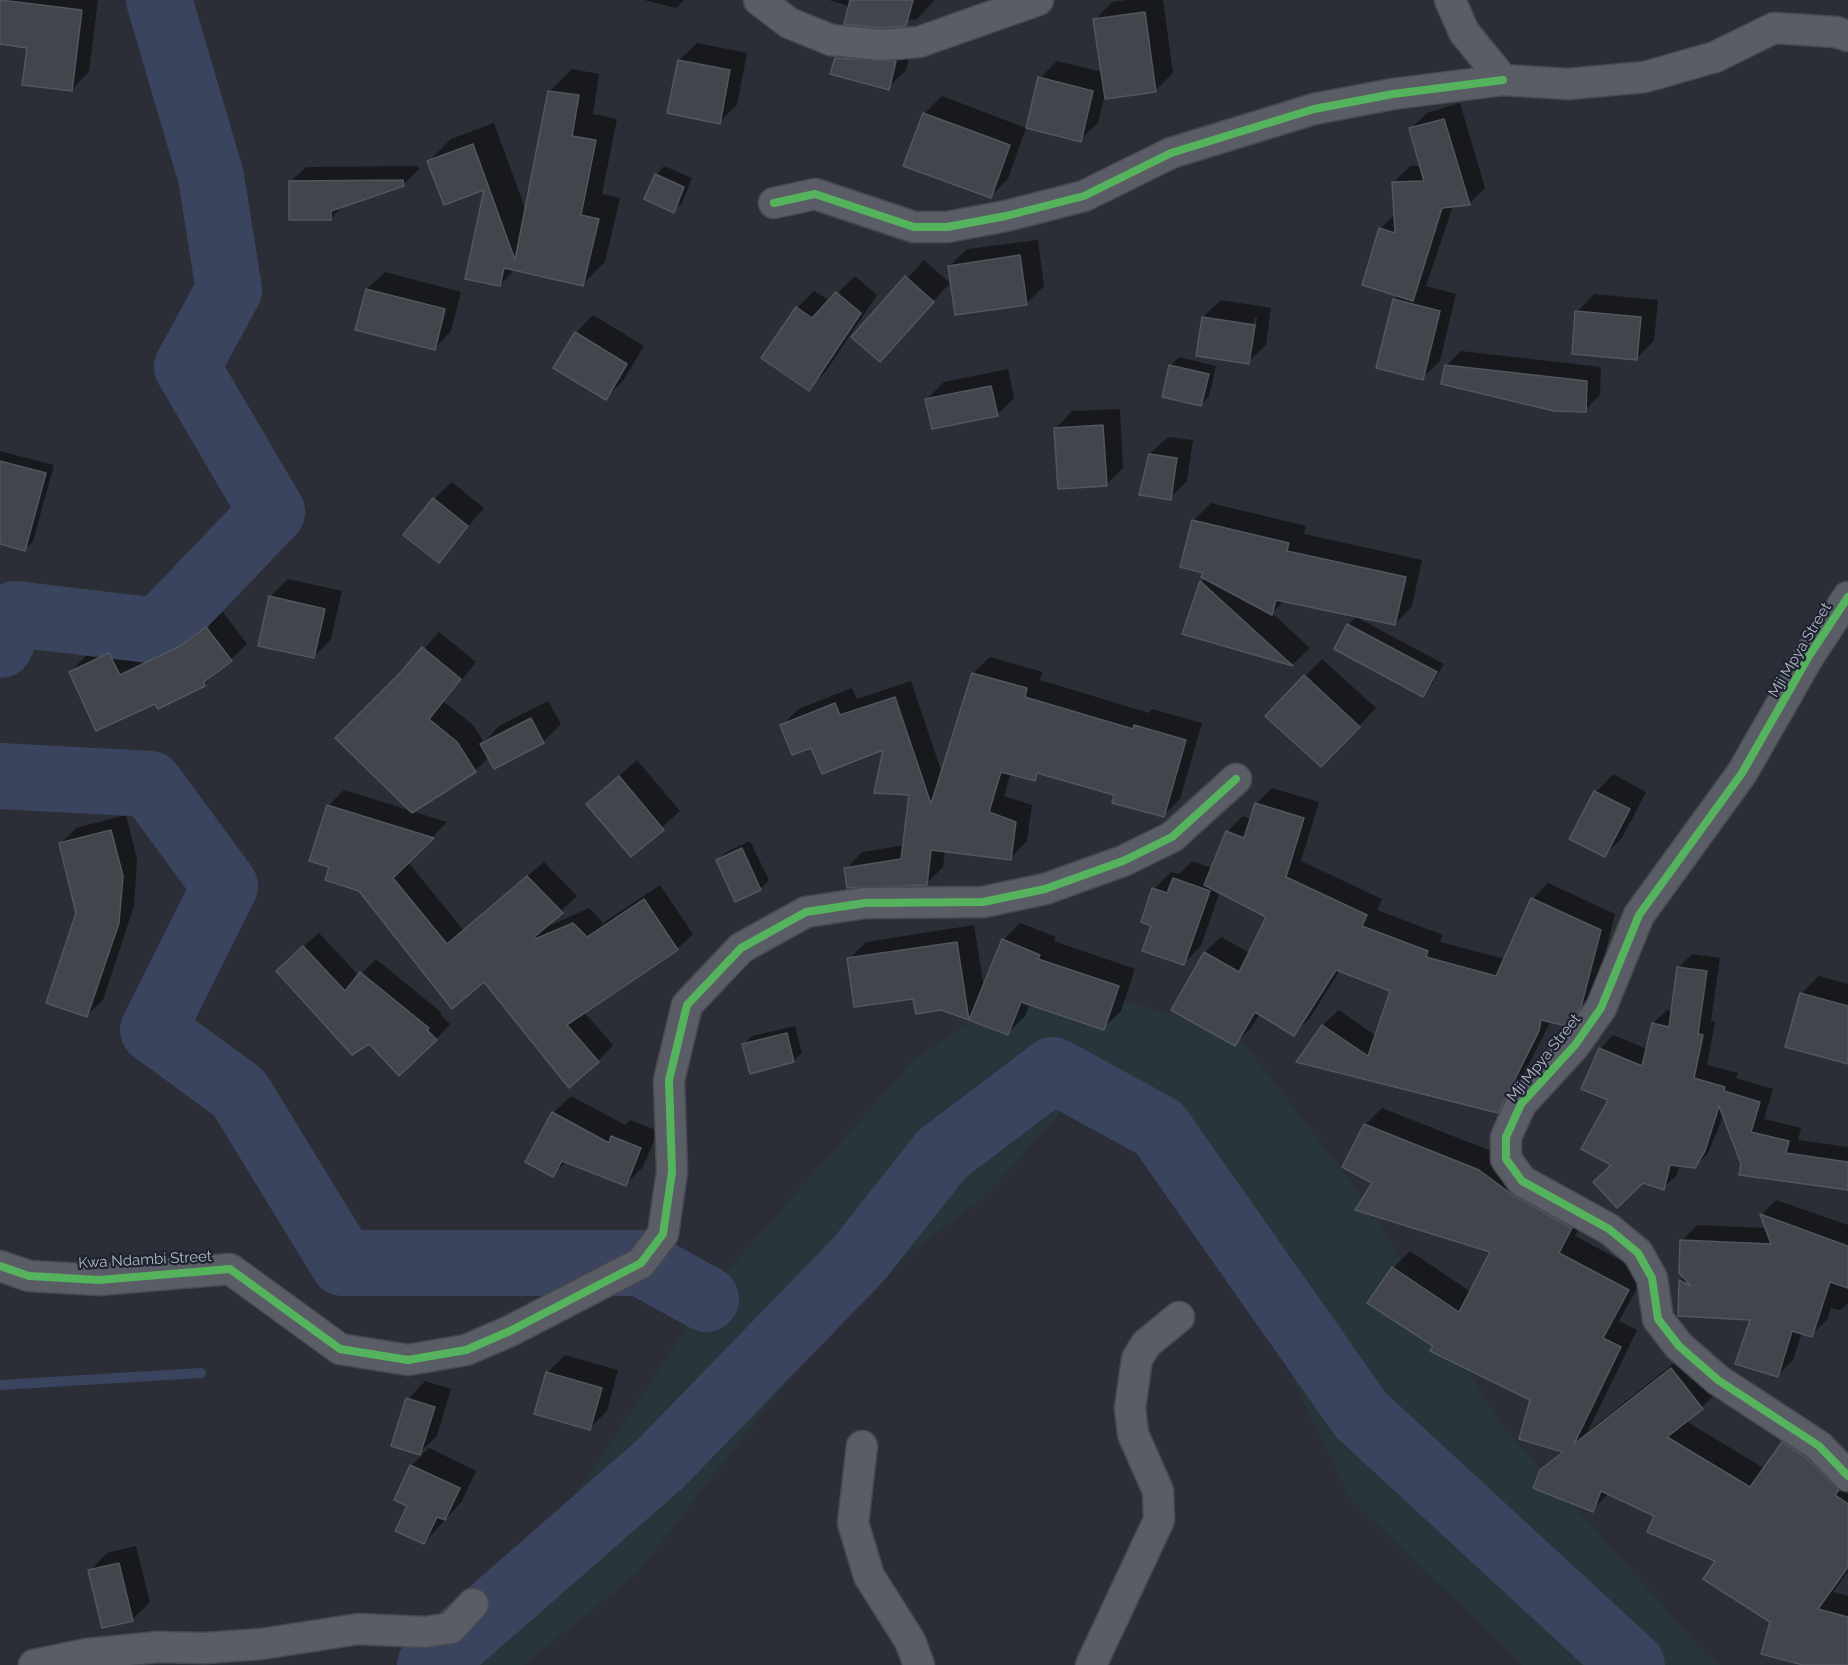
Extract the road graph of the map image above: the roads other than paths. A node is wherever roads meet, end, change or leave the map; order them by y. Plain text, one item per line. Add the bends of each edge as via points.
1 (759, 0) edge
2 (1038, 0) edge
3 (1450, 0) edge
4 (1848, 36) edge
5 (1503, 80) junction
6 (774, 203) dead end
7 (1848, 597) edge
8 (1236, 779) dead end
9 (0, 1266) edge
10 (1179, 1317) dead end
11 (861, 1446) dead end
12 (1848, 1476) edge
13 (473, 1604) dead end
14 (34, 1665) edge
15 (919, 1665) edge
16 (1091, 1665) edge

1 - 2 street via 789,23 831,40 882,45 919,42
3 - 5 street via 1464,32
4 - 5 street via 1774,28 1715,57 1645,77 1568,84
5 - 6 street via 1314,109 1171,153 1084,196 947,227 914,227 815,194
7 - 12 street, Mji Mpya Street via 1742,773 1639,915 1601,1008 1575,1045 1521,1104 1506,1137 1506,1159 1522,1180 1609,1229 1638,1253 1652,1278 1658,1319 1679,1346 1718,1380 1819,1446
8 - 9 street, Kwa Ndambi Street via 1172,837 1123,861 1045,889 983,902 865,903 806,912 741,948 687,1005 669,1080 672,1172 663,1234 642,1263 466,1350 408,1360 340,1349 230,1269 99,1280 29,1276
10 - 16 street via 1146,1344 1137,1359 1130,1408 1133,1434 1158,1491 1159,1520
11 - 15 street via 853,1522 869,1576 910,1641
13 - 14 street via 451,1629 358,1629 262,1644 99,1653

